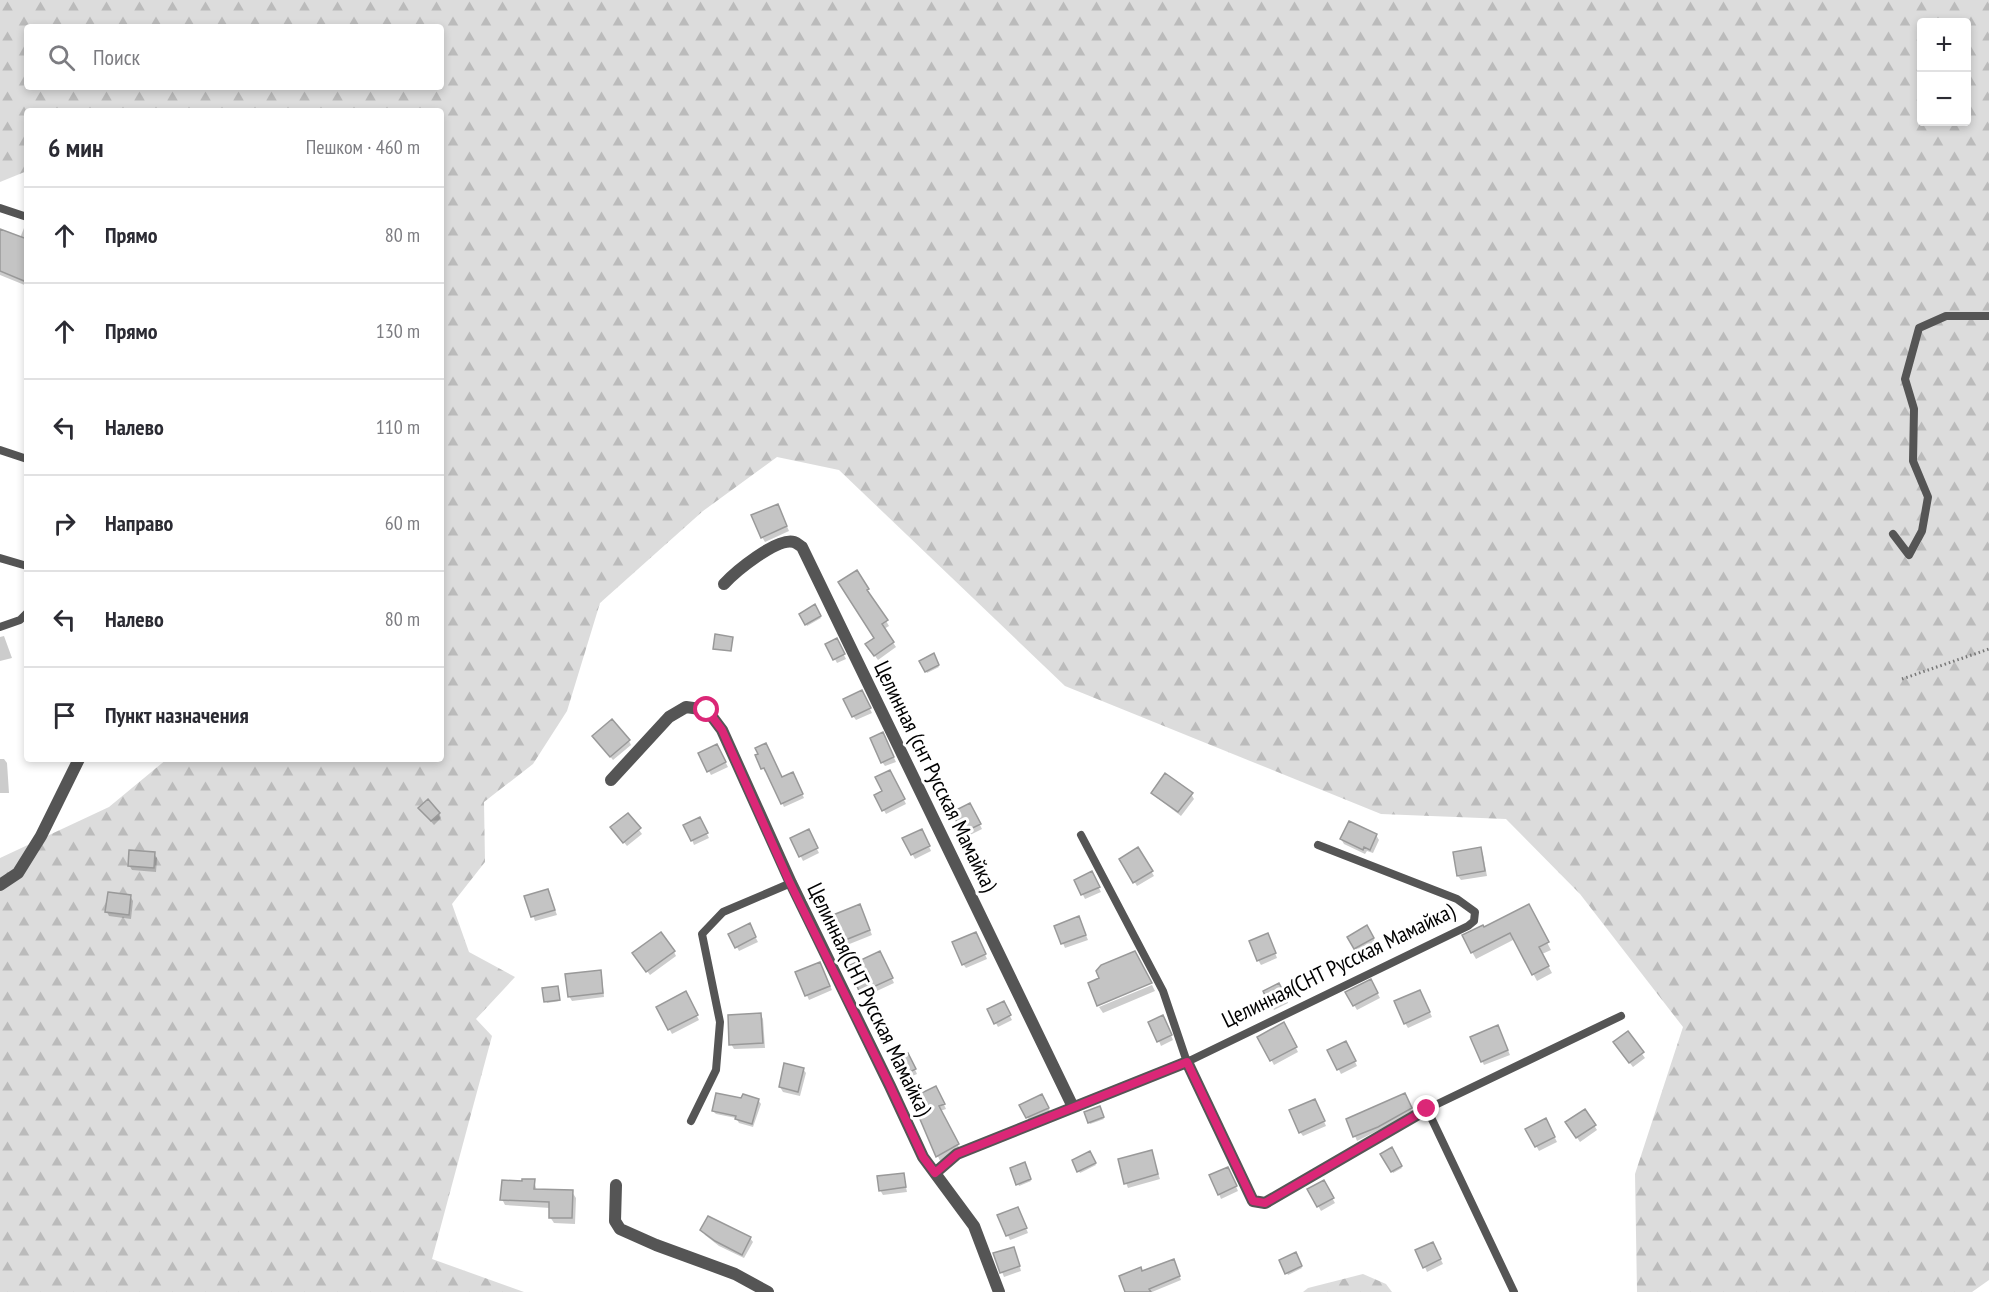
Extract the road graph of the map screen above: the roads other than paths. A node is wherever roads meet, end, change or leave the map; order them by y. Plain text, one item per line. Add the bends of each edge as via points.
1 (0, 208) edge
2 (24, 216) edge
3 (1989, 316) edge
4 (0, 450) edge
5 (24, 458) edge
6 (1893, 534) dead end
7 (0, 558) edge
8 (24, 565) edge
9 (724, 584) dead end
10 (24, 616) edge
11 (0, 627) edge
12 (78, 762) edge
13 (611, 780) dead end
14 (1082, 836) dead end
15 (1318, 845) dead end
16 (790, 883) junction
17 (0, 885) edge
18 (1621, 1016) dead end
19 (1187, 1062) junction
20 (1073, 1107) junction
21 (1427, 1109) junction
22 (691, 1121) dead end
23 (935, 1173) junction
24 (616, 1185) dead end
25 (768, 1292) edge
26 (999, 1292) edge
27 (1514, 1292) edge

1 - 2 lane
3 - 6 lane via 1946,316 1919,328 1905,379 1914,409 1913,461 1928,497 1922,531 1909,555
4 - 5 lane
7 - 8 lane
9 - 20 street, Целинная (снт Русская Мамайка) via 735,572 775,546 790,541 802,547
10 - 11 lane
12 - 17 street via 18,873
13 - 16 street via 669,717 686,707 707,710 722,730
14 - 19 lane via 1163,991
15 - 19 lane, Целинная(СНТ Русская Мамайка) via 1456,899 1475,912 1474,921
16 - 22 lane, Целинная(СНТ Русская Мамайка) via 723,912 702,934 720,1022 716,1070
16 - 23 street, Целинная(СНТ Русская Мамайка) via 923,1157
18 - 21 lane
19 - 20 street, Целинная(СНТ Русская Мамайка)
19 - 21 street via 1253,1201 1265,1203
20 - 23 street, Целинная(СНТ Русская Мамайка) via 957,1154
21 - 27 lane
23 - 26 street, Целинная(СНТ Русская Мамайка) via 974,1226
24 - 25 street via 615,1221 620,1229 735,1274

